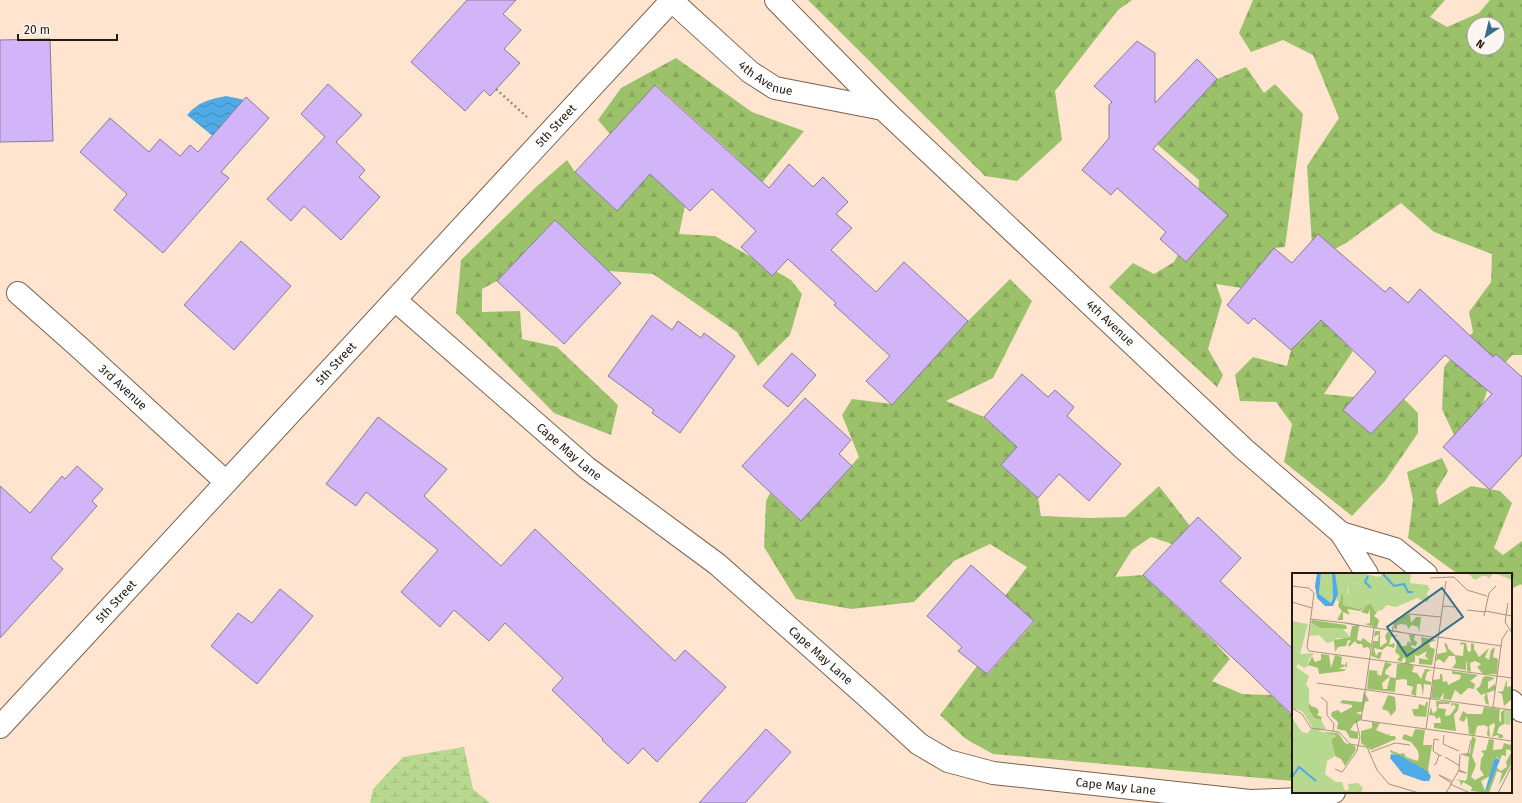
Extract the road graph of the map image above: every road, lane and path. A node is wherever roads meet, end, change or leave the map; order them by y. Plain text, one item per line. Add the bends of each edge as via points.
1 (672, 0) edge
2 (776, 0) edge
3 (496, 89) dead end
4 (883, 109) junction
5 (547, 135) junction
6 (18, 293) dead end
7 (395, 300) junction
8 (226, 482) junction
9 (1341, 533) junction
10 (1366, 573) edge
11 (1425, 573) edge
12 (1512, 702) edge
13 (1522, 711) edge
14 (0, 727) edge
15 (1329, 793) edge

1 - 4 street, 4th Avenue via 750,72 775,88
1 - 5 street, 5th Street
2 - 4 street, 4th Avenue
3 - 5 path
4 - 9 street, 4th Avenue via 1244,449
5 - 7 street, 5th Street
6 - 8 street, 3rd Avenue
7 - 8 street, 5th Street
7 - 15 street, Cape May Lane via 587,468 717,564 918,744 948,761 993,773 1250,801 1302,799
8 - 14 street, 5th Street
9 - 10 street, 4th Avenue
9 - 11 street, 4th Avenue via 1395,549
12 - 13 street

